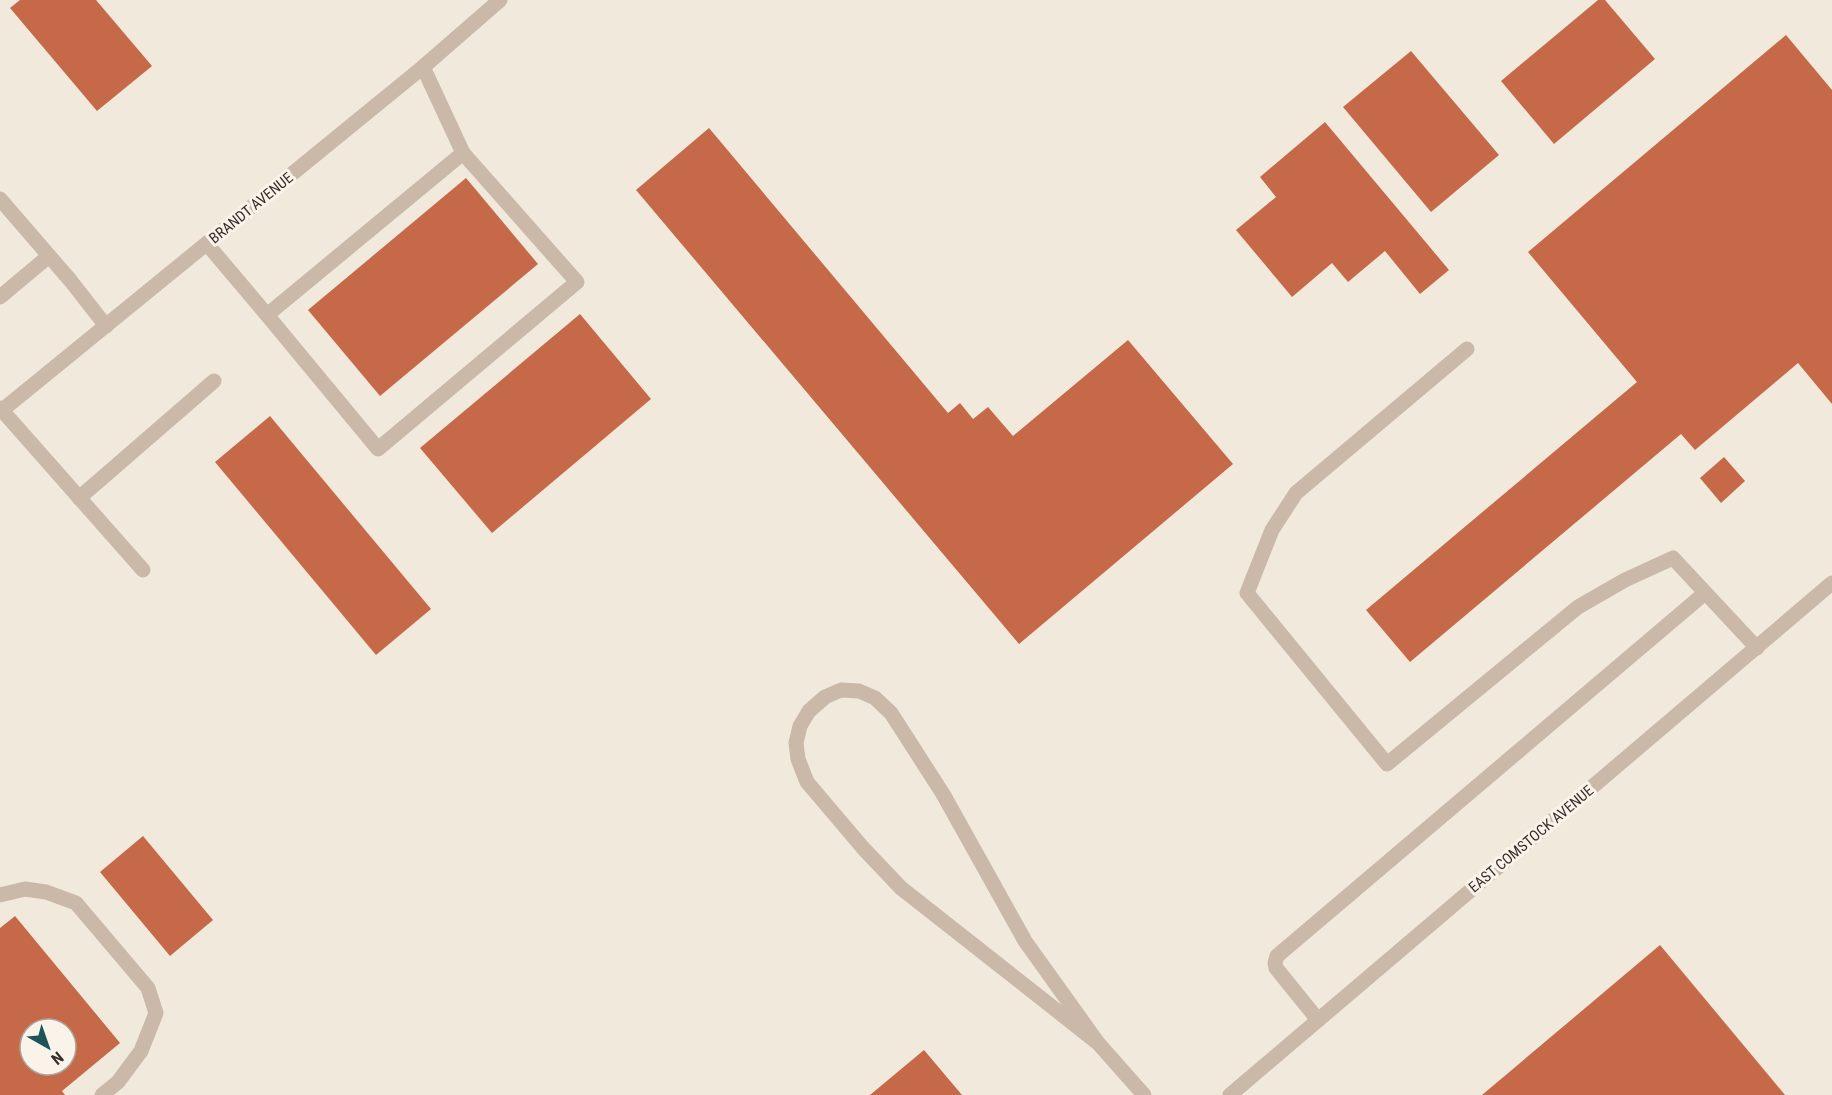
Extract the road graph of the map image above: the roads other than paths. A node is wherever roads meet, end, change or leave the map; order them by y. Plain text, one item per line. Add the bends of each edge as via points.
1 (500, 0) edge
2 (423, 67) junction
3 (463, 153) junction
4 (0, 199) edge
5 (207, 244) junction
6 (50, 256) junction
7 (0, 297) edge
8 (267, 315) junction
9 (106, 326) junction
10 (1467, 350) dead end
11 (214, 381) dead end
12 (1, 410) edge
13 (79, 498) junction
14 (143, 570) dead end
15 (1832, 583) edge
16 (1705, 593) junction
17 (1756, 648) junction
18 (0, 895) edge
19 (1318, 1020) junction
20 (1098, 1043) junction
21 (102, 1095) edge
22 (1144, 1095) edge
23 (1230, 1095) edge

1 - 2 street, BRANDT AVENUE
2 - 3 street
2 - 5 street, BRANDT AVENUE
3 - 8 street
3 - 8 street via 577,282 378,449
4 - 6 street
5 - 8 street
5 - 9 street, BRANDT AVENUE
6 - 7 street
6 - 9 street
9 - 12 street, BRANDT AVENUE
10 - 16 street via 1296,493 1272,530 1247,593 1387,764 1578,607 1625,580 1673,558
11 - 13 street
12 - 13 street
13 - 14 street
15 - 17 street, EAST COMSTOCK AVENUE
16 - 17 street
16 - 19 street via 1277,956 1276,968
17 - 19 street, EAST COMSTOCK AVENUE
18 - 21 street via 25,889 76,903 148,988 156,1013 141,1051 118,1082
19 - 23 street, EAST COMSTOCK AVENUE
20 - 20 street via 901,888 862,848 807,782 796,743 808,711 841,690 875,698 891,713 943,794 1025,941
20 - 22 street

